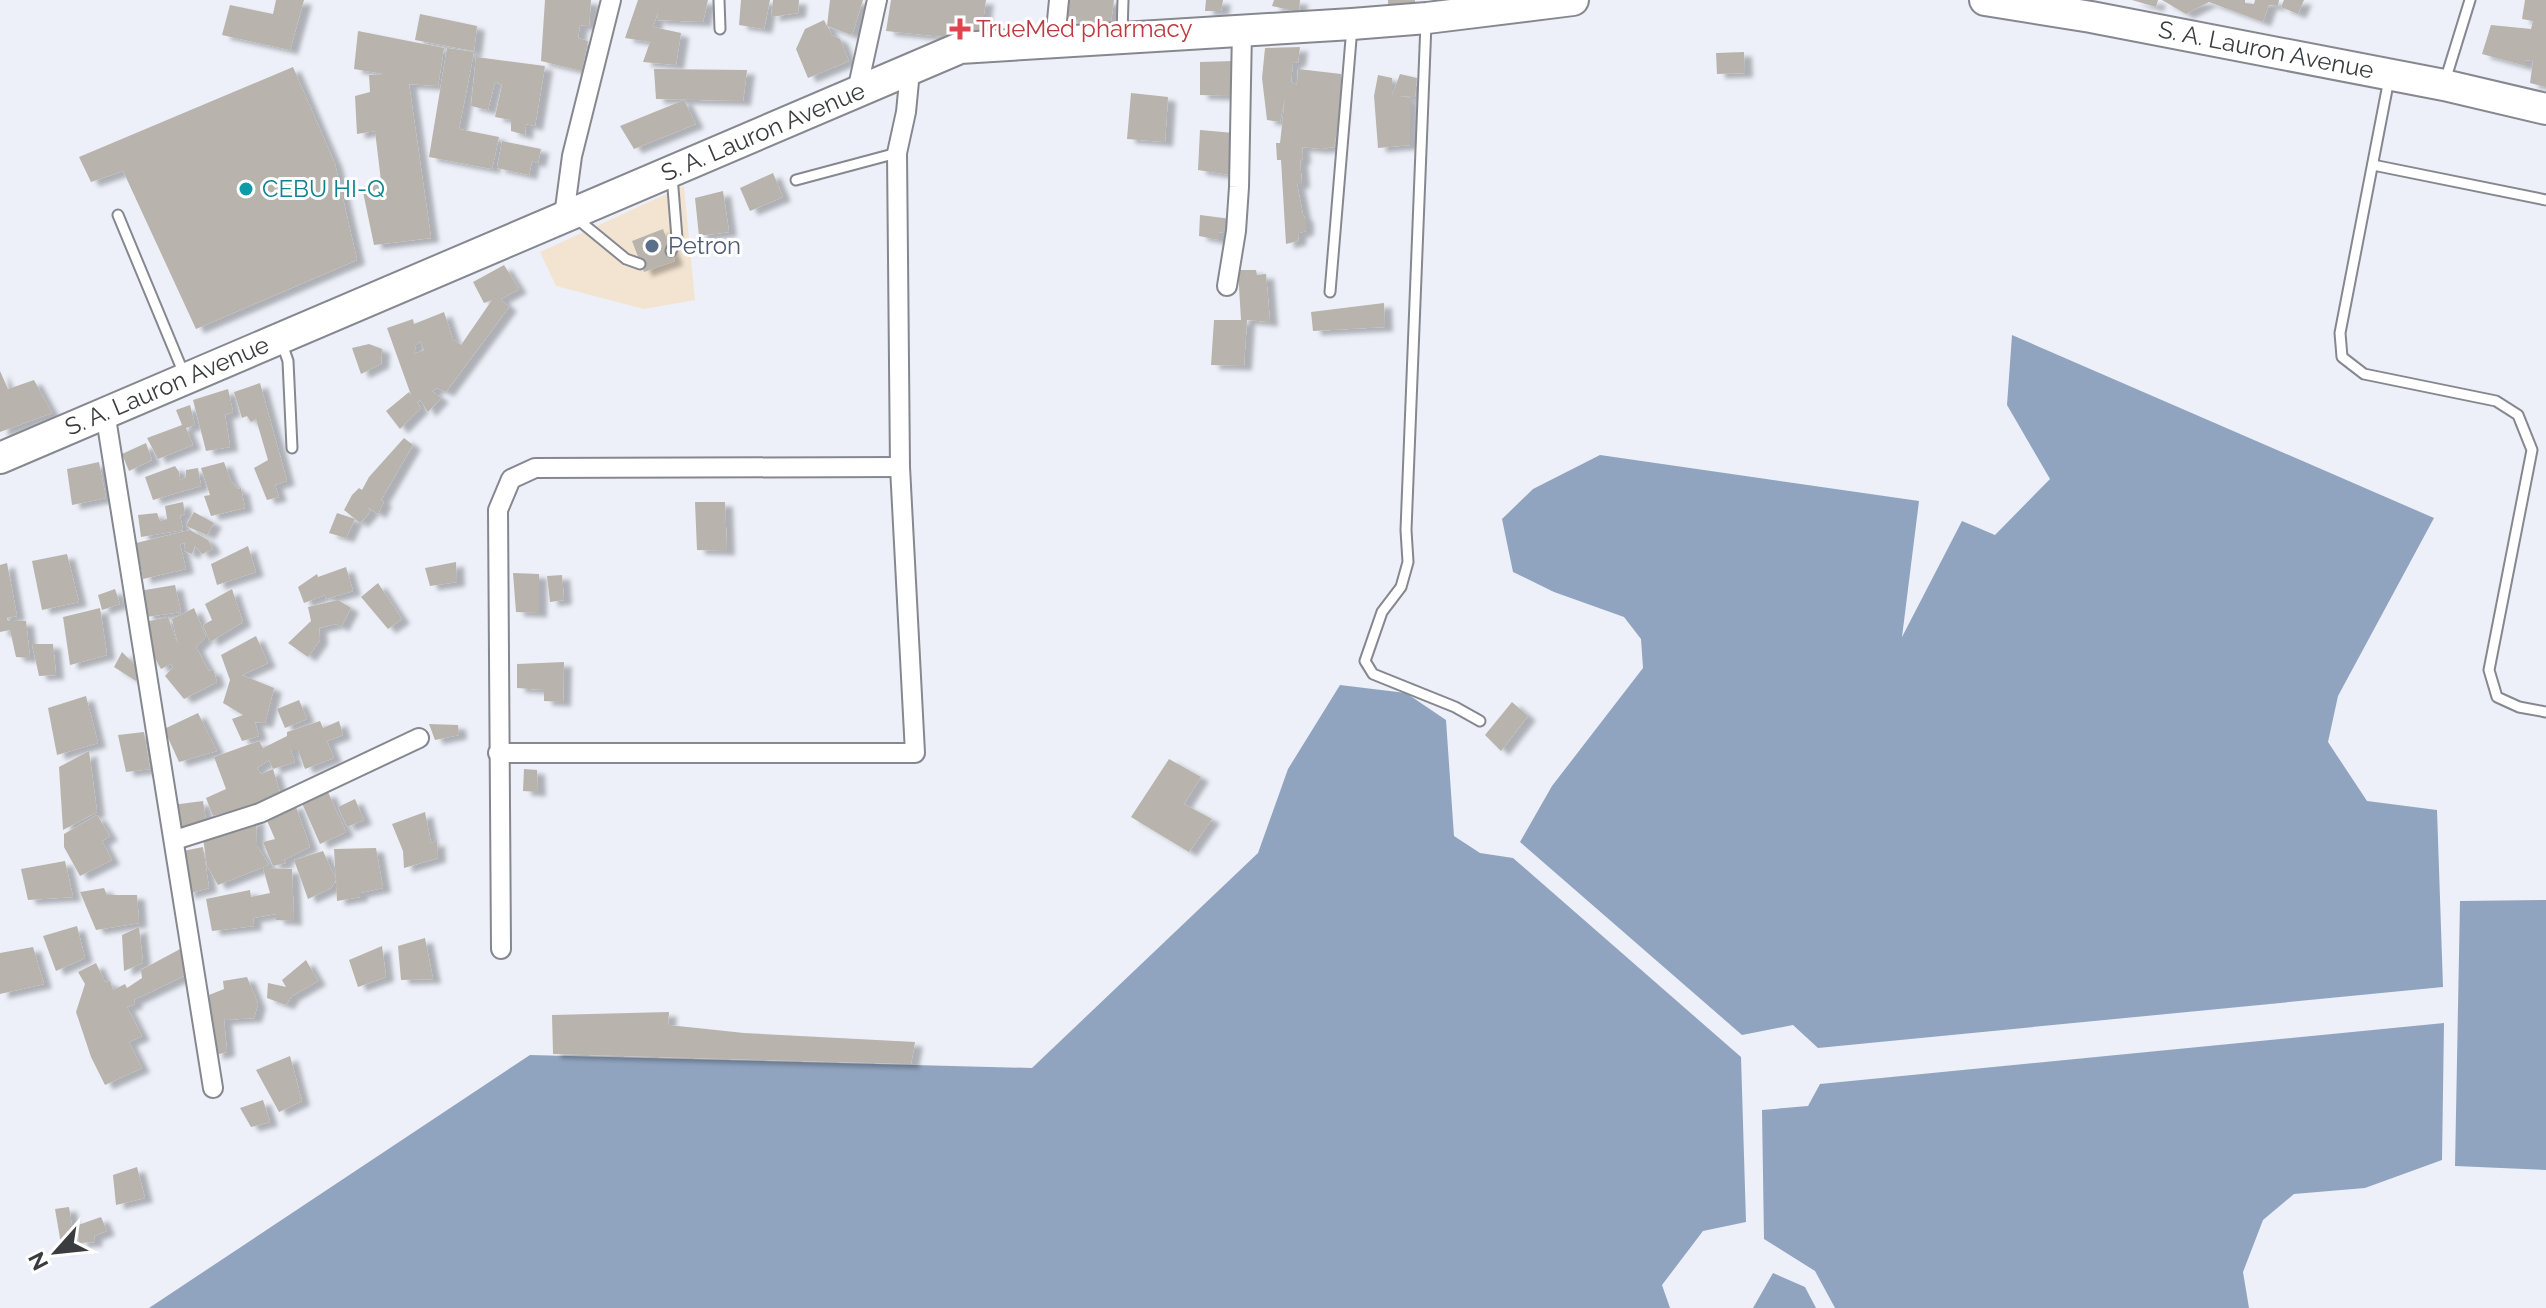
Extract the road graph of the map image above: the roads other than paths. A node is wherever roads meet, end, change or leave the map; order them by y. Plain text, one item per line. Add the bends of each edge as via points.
1 (611, 0) edge
2 (719, 0) edge
3 (877, 0) edge
4 (1059, 0) edge
5 (1123, 0) edge
6 (1573, 0) edge
7 (1985, 0) edge
8 (2470, 0) edge
9 (2094, 8) edge
10 (1444, 11) edge
11 (1352, 24) junction
12 (720, 29) dead end
13 (1242, 30) junction
14 (1122, 37) junction
15 (1055, 41) junction
16 (910, 71) junction
17 (2390, 74) junction
18 (2444, 85) junction
19 (857, 91) junction
20 (2546, 109) edge
21 (897, 153) junction
22 (2373, 165) junction
23 (671, 170) junction
24 (796, 180) dead end
25 (2546, 200) edge
26 (118, 215) dead end
27 (568, 215) junction
28 (671, 251) dead end
29 (640, 264) dead end
30 (1227, 286) dead end
31 (1330, 292) dead end
32 (280, 338) junction
33 (186, 378) junction
34 (105, 412) junction
35 (292, 448) dead end
36 (0, 458) edge
37 (900, 467) junction
38 (2546, 712) edge
39 (1480, 721) dead end
40 (419, 738) dead end
41 (498, 753) junction
42 (175, 840) junction
43 (501, 949) dead end
44 (213, 1088) dead end

1 - 27 street via 572,156
2 - 12 lane
3 - 19 street
4 - 15 street
5 - 14 lane
6 - 10 highway, S. A. Lauron Avenue
7 - 9 highway, S. A. Lauron Avenue
8 - 18 lane
9 - 17 highway, S. A. Lauron Avenue
10 - 11 highway, S. A. Lauron Avenue
10 - 39 lane via 1406,530 1408,562 1365,661 1373,674
11 - 13 highway, S. A. Lauron Avenue
11 - 31 lane
13 - 14 highway, S. A. Lauron Avenue
13 - 30 street via 1239,187
14 - 15 highway, S. A. Lauron Avenue
15 - 16 highway, S. A. Lauron Avenue via 960,48
16 - 19 highway, S. A. Lauron Avenue
16 - 21 street
17 - 18 highway, S. A. Lauron Avenue
17 - 22 lane
18 - 20 highway, S. A. Lauron Avenue
19 - 23 highway, S. A. Lauron Avenue
21 - 24 lane
21 - 37 street
22 - 25 lane
22 - 38 lane via 2340,333 2342,357 2364,374 2496,401 2518,415 2532,450 2489,670 2497,697
23 - 27 highway, S. A. Lauron Avenue
23 - 28 lane via 677,238
26 - 33 lane
27 - 29 lane
27 - 32 highway, S. A. Lauron Avenue
32 - 33 highway, S. A. Lauron Avenue
32 - 35 lane via 288,361
33 - 34 highway, S. A. Lauron Avenue
34 - 36 highway, S. A. Lauron Avenue
34 - 42 street
37 - 41 street via 535,468 511,479 498,510
37 - 41 street via 915,753
40 - 42 street via 260,813
41 - 43 street
42 - 44 street

